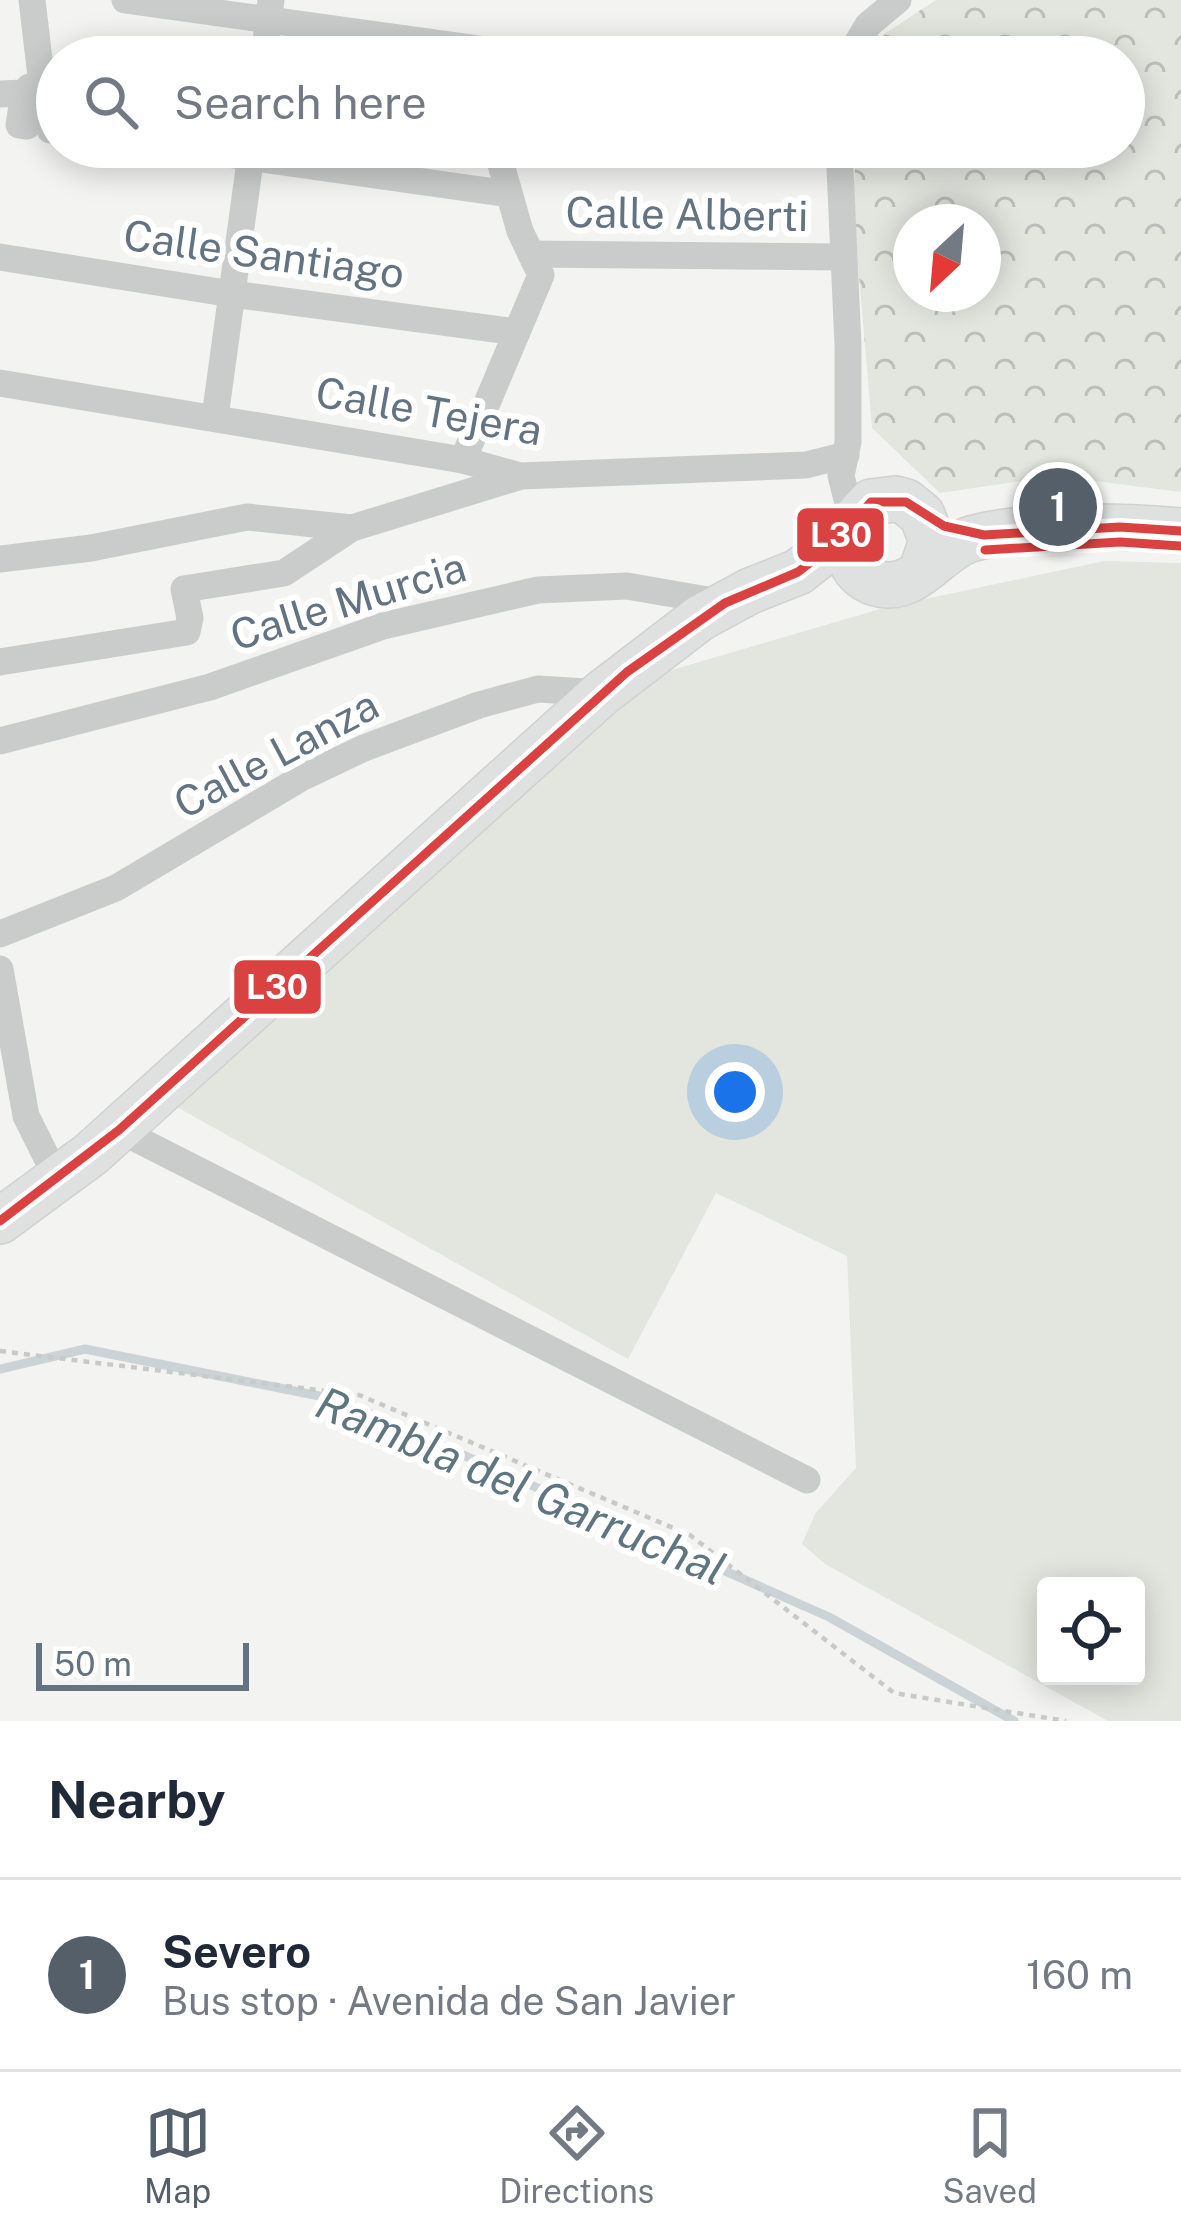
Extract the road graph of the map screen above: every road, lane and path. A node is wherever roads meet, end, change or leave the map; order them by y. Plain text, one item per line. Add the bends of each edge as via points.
1 (32, 0) edge
2 (125, 0) edge
3 (898, 0) edge
4 (270, 10) edge
5 (36, 36) edge
6 (393, 36) edge
7 (861, 36) edge
8 (36, 86) edge
9 (0, 94) edge
10 (249, 168) edge
11 (349, 168) edge
12 (502, 168) edge
13 (840, 168) edge
14 (509, 194) junction
15 (531, 254) junction
16 (0, 257) edge
17 (842, 257) junction
18 (232, 294) junction
19 (517, 332) junction
20 (0, 382) edge
21 (215, 418) junction
22 (464, 460) junction
23 (846, 460) junction
24 (520, 476) junction
25 (915, 509) junction
26 (851, 522) junction
27 (352, 528) junction
28 (1181, 531) edge
29 (984, 535) junction
30 (0, 559) edge
31 (923, 568) junction
32 (798, 572) junction
33 (867, 579) junction
34 (725, 603) junction
35 (0, 662) edge
36 (602, 693) junction
37 (0, 740) edge
38 (0, 934) edge
39 (0, 969) edge
40 (13, 1117) edge
41 (118, 1130) junction
42 (58, 1180) junction
43 (0, 1221) edge
44 (0, 1351) edge
45 (807, 1480) dead end
46 (1066, 1721) edge

1 - 5 street
2 - 4 street
3 - 7 street
4 - 6 street
8 - 9 street via 29,87 27,127 19,125 24,93
10 - 18 street
11 - 14 street
12 - 14 street
13 - 17 street
14 - 15 street
15 - 17 street, Calle Alberti
15 - 19 street via 541,274
16 - 18 street, Calle Santiago
17 - 23 street
18 - 19 street, Calle Santiago
18 - 21 street
19 - 22 street
20 - 21 street, Calle Tejera
21 - 22 street, Calle Tejera
22 - 24 street, Calle Tejera
23 - 24 street, Calle Tejera
23 - 25 street
23 - 26 street via 841,476
24 - 27 street
25 - 26 main road via 895,499 871,502
25 - 29 main road
25 - 31 main road via 932,541
26 - 32 main road
26 - 33 main road via 848,555
27 - 30 street via 247,517
27 - 35 street via 284,573 184,589 187,632
28 - 29 main road
29 - 31 main road
31 - 33 main road via 898,584
32 - 33 main road
32 - 34 main road
34 - 36 main road
34 - 37 street, Calle Murcia via 627,586 538,590 383,626 210,687
36 - 38 street, Calle Lanza via 538,689 364,748 116,888
36 - 41 main road
39 - 40 street
40 - 42 street
41 - 42 main road
41 - 45 street
42 - 43 main road
44 - 46 path via 358,1395 690,1535 894,1693

